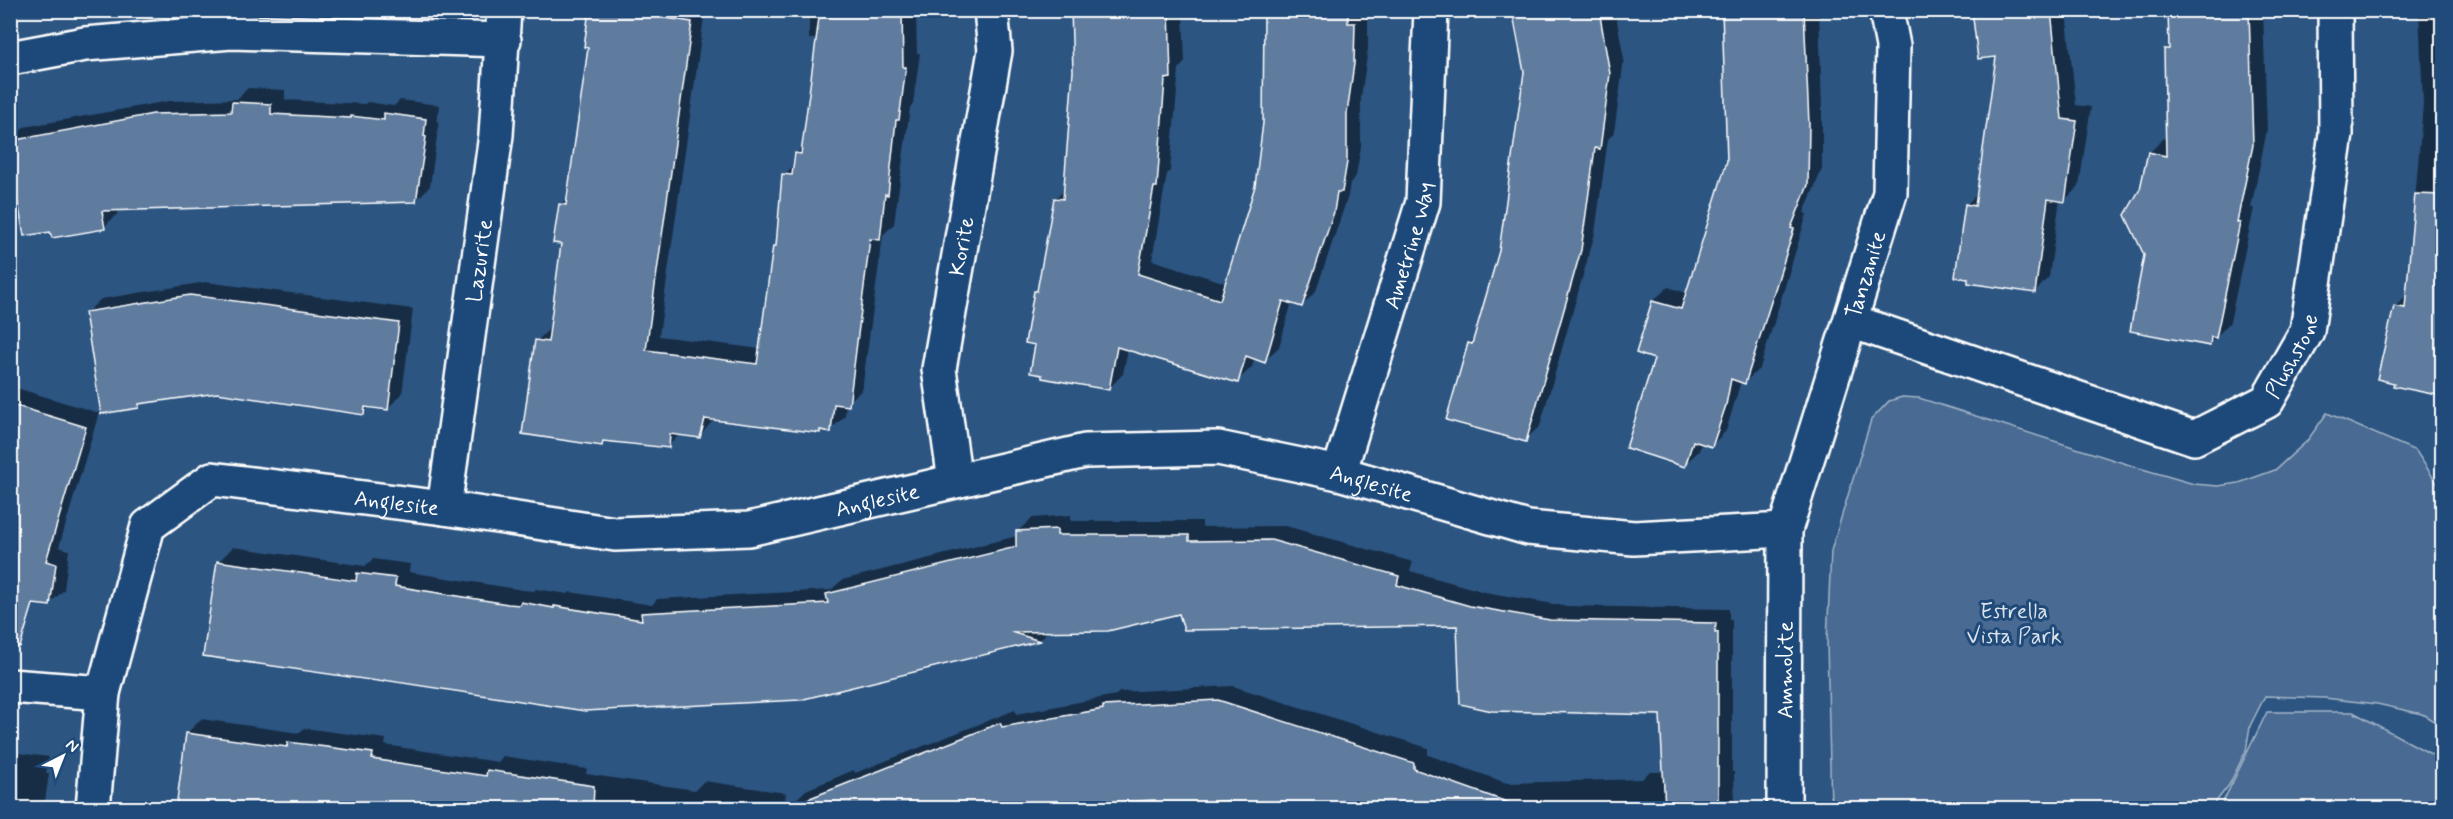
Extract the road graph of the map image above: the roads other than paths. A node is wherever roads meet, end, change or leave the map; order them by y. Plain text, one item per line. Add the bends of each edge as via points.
1 (991, 10) edge
2 (1431, 10) edge
3 (1886, 10) edge
4 (2334, 10) edge
5 (504, 25) edge
6 (10, 58) edge
7 (1851, 321) junction
8 (1339, 473) junction
9 (955, 481) junction
10 (444, 508) junction
11 (1785, 530) junction
12 (10, 686) edge
13 (103, 693) junction
14 (93, 808) edge
15 (1784, 808) edge

1 - 9 street, Korite via 995,51 939,369
2 - 8 street, Ametrine Way via 1423,202
3 - 7 street, Tanzanite via 1893,46 1890,193
4 - 7 street, Plushstone via 2336,134 2307,331 2267,401 2194,438
5 - 6 street via 231,32 85,44
5 - 10 street, Lazurite via 496,135
7 - 11 street, Tanzanite
8 - 9 street, Anglesite via 1218,448 1085,451
8 - 11 street, Anglesite via 1528,528 1634,538
9 - 10 street, Anglesite via 749,529 615,534
10 - 13 street, Anglesite via 212,479 148,526
11 - 15 street, Ammolite
12 - 13 street
13 - 14 street

